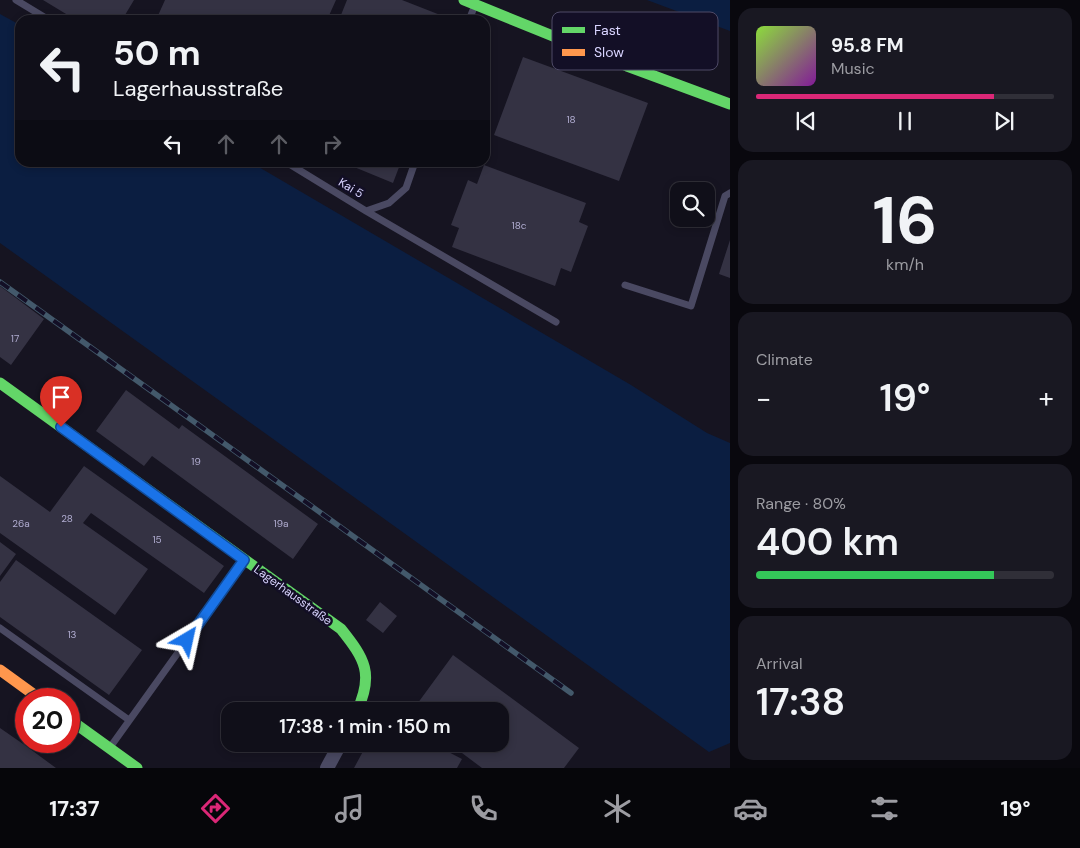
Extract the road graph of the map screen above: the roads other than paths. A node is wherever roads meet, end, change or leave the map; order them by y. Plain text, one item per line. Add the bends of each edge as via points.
1 (16, 0) edge
2 (464, 0) edge
3 (475, 5) junction
4 (41, 15) edge
5 (471, 15) edge
6 (552, 36) edge
7 (638, 70) edge
8 (730, 104) edge
9 (294, 167) edge
10 (413, 167) edge
11 (730, 193) edge
12 (366, 211) junction
13 (625, 285) dead end
14 (556, 322) dead end
15 (0, 383) edge
16 (244, 560) junction
17 (0, 628) edge
18 (0, 670) edge
19 (25, 688) edge
20 (362, 702) edge
21 (129, 720) junction
22 (80, 727) edge
23 (109, 748) junction
24 (336, 752) edge
25 (137, 768) edge
26 (327, 768) edge

1 - 4 lane
2 - 3 street
3 - 5 lane
3 - 6 street
7 - 8 street
9 - 12 lane, Kai 5
10 - 12 lane, Kai 5 via 406,188 389,203
11 - 13 lane via 725,196 691,306
12 - 14 lane
15 - 16 street, Lagerhausstraße
16 - 20 street, Lagerhausstraße via 341,629 360,653 368,681
16 - 21 lane
17 - 21 lane
18 - 19 street
21 - 23 lane
22 - 23 street
23 - 25 street
24 - 26 street

